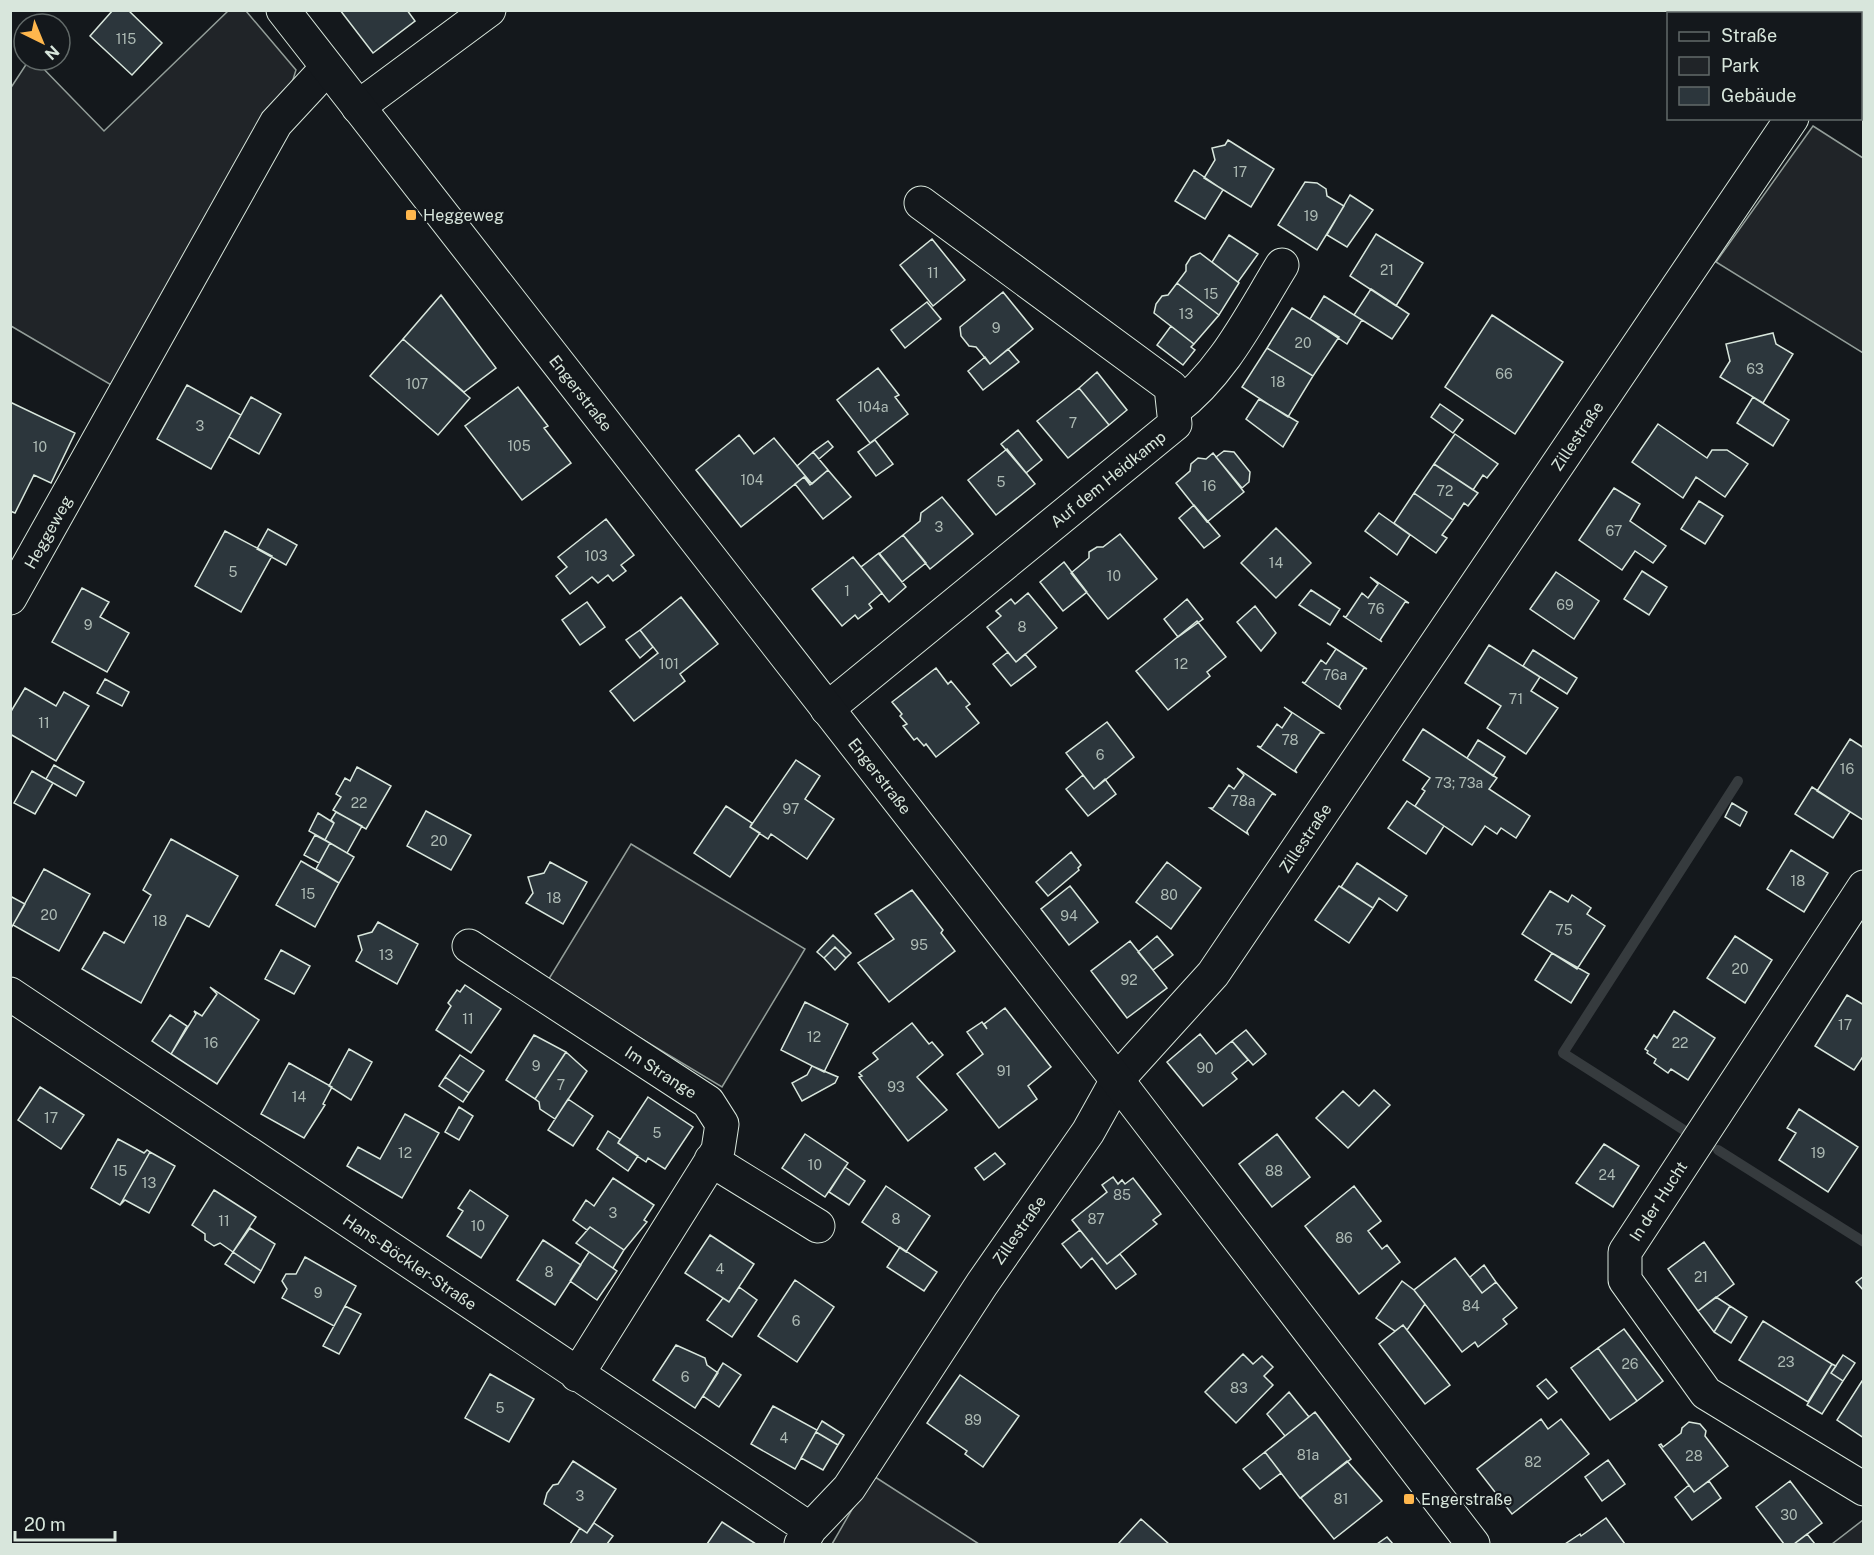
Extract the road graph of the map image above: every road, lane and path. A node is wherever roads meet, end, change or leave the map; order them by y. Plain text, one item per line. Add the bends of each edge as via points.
1 (283, 10) edge
2 (489, 10) edge
3 (327, 68) junction
4 (358, 107) junction
5 (1791, 120) edge
6 (921, 203) dead end
7 (1282, 266) dead end
8 (1174, 410) junction
9 (10, 598) edge
10 (827, 709) junction
11 (1863, 886) edge
12 (469, 946) dead end
13 (10, 994) edge
14 (1118, 1080) junction
15 (711, 1160) junction
16 (818, 1226) dead end
17 (577, 1375) junction
18 (1863, 1489) edge
19 (806, 1537) edge
20 (1473, 1545) edge

1 - 3 street, Engerstraße
2 - 4 street
3 - 4 street, Engerstraße
3 - 9 street, Heggeweg via 276,123
4 - 10 street, Engerstraße
5 - 14 street, Zillestraße via 1213,974
6 - 8 street, Auf dem Heidkamp via 1171,387
7 - 8 street via 1214,373
8 - 10 street, Auf dem Heidkamp via 1175,424
10 - 14 street, Engerstraße
11 - 18 street, In der Hucht via 1625,1252 1625,1280 1706,1393
12 - 15 street, Im Strange via 708,1102 722,1124 718,1150
13 - 17 street, Hans-Böckler-Straße
14 - 19 street, Zillestraße via 1088,1132 982,1284 849,1488
14 - 20 street, Engerstraße
15 - 16 street
15 - 17 street, Im Strange
17 - 19 street, Hans-Böckler-Straße

